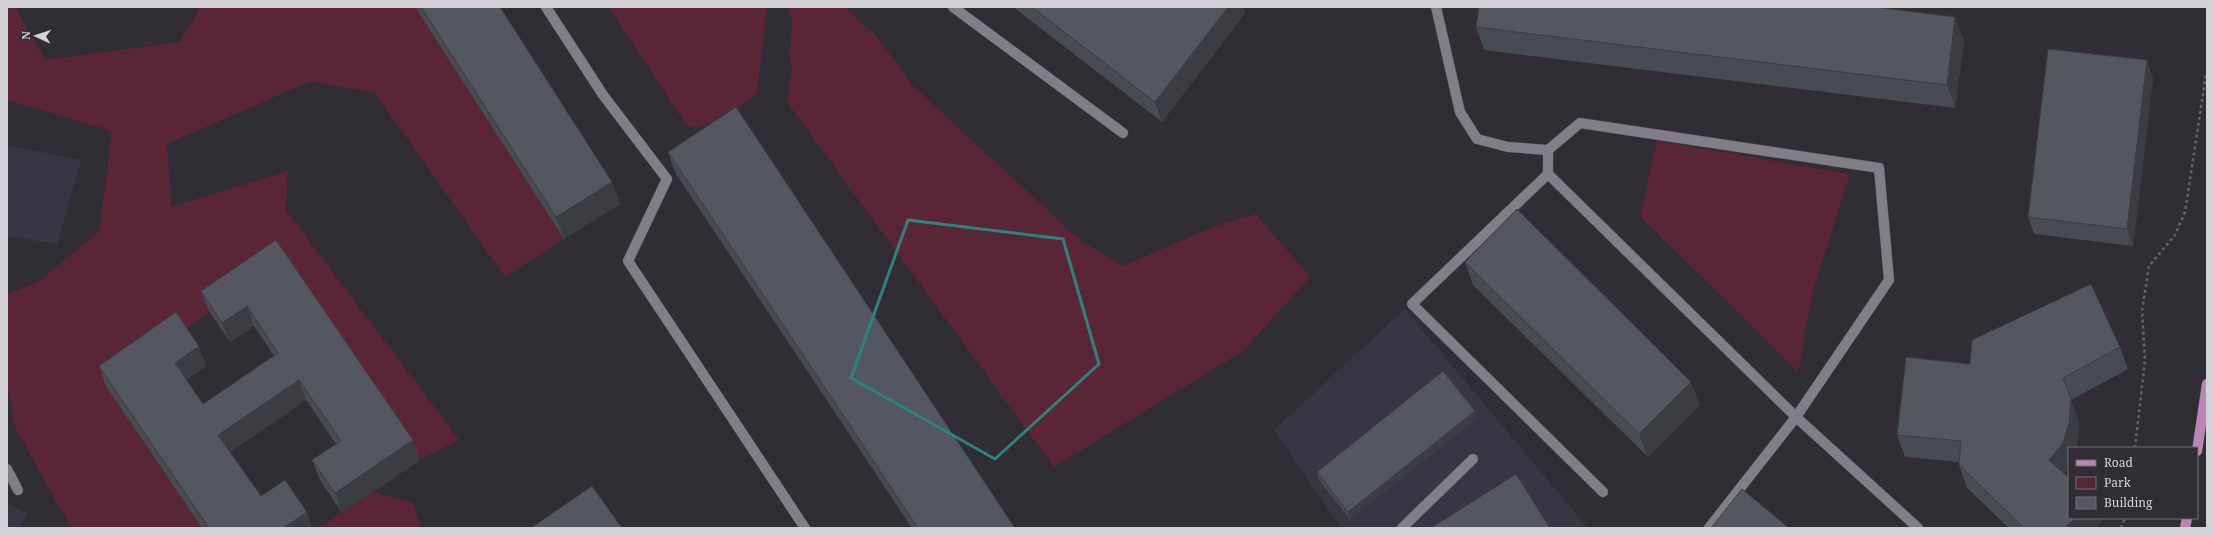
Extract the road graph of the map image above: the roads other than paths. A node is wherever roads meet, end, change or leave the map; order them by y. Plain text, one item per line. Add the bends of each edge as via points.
1 (546, 7) edge
2 (953, 7) edge
3 (1436, 7) edge
4 (1123, 133) dead end
5 (1548, 150) junction
6 (1548, 174) junction
7 (2207, 384) edge
8 (1796, 417) junction
9 (2198, 447) edge
10 (1473, 459) dead end
11 (7, 469) edge
12 (18, 490) dead end
13 (1604, 492) dead end
14 (805, 528) edge
15 (1402, 528) edge
16 (1709, 528) edge
17 (1918, 528) edge

1 - 14 lane via 604,95 667,179 628,261
2 - 4 lane
3 - 5 lane via 1460,112 1477,139 1508,147
5 - 6 lane
5 - 8 lane via 1580,123 1879,168 1889,280
6 - 8 lane
6 - 13 lane via 1412,304
7 - 9 main road
8 - 16 lane
8 - 17 lane
10 - 15 lane
11 - 12 lane

